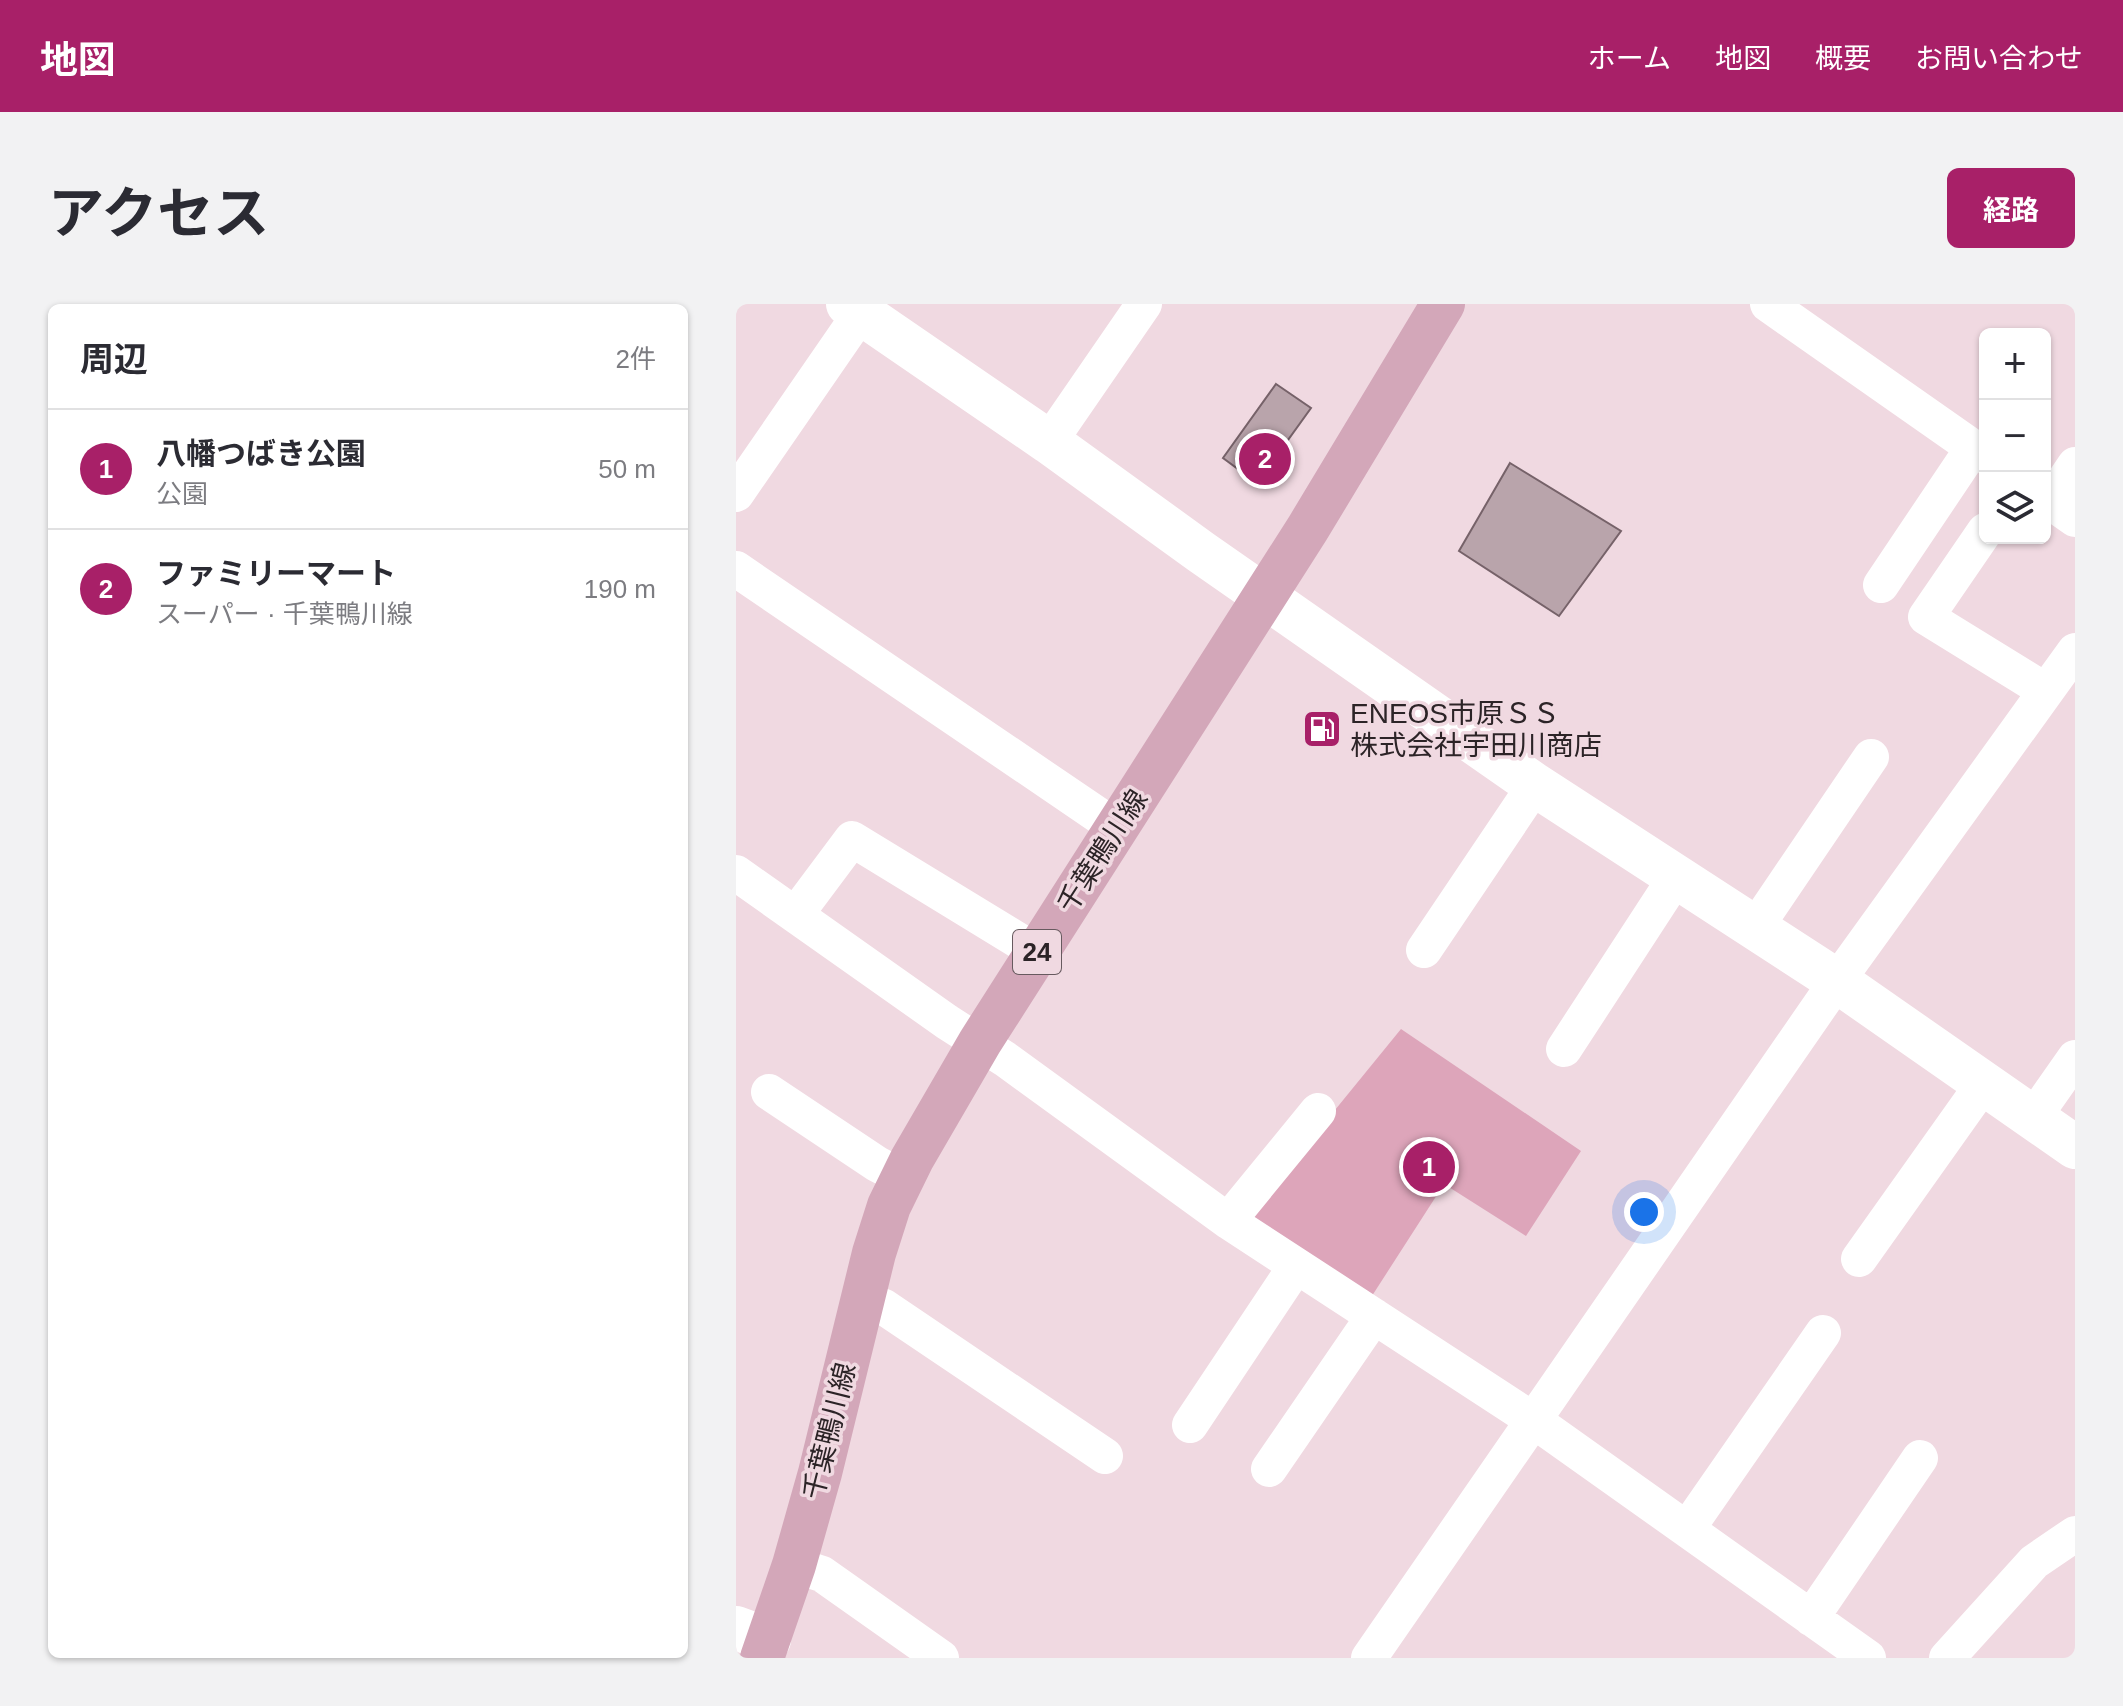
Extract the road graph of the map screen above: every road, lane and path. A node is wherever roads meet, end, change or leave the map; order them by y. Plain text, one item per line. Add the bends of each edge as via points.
1 (1144, 304) edge
2 (1443, 304) edge
3 (1768, 304) edge
4 (858, 307) edge
5 (1049, 442) junction
6 (1979, 452) edge
7 (2075, 465) edge
8 (736, 494) edge
9 (2057, 507) edge
10 (1979, 540) edge
11 (736, 569) edge
12 (1881, 585) dead end
13 (1263, 595) junction
14 (2075, 651) edge
15 (2046, 691) junction
16 (1871, 757) dead end
17 (1535, 785) junction
18 (1117, 828) junction
19 (1676, 877) junction
20 (738, 879) edge
21 (796, 914) junction
22 (1755, 928) junction
23 (1424, 950) dead end
24 (1037, 952) junction
25 (1837, 981) junction
26 (980, 1042) junction
27 (1564, 1049) dead end
28 (2075, 1058) edge
29 (1984, 1083) junction
30 (769, 1092) dead end
31 (1318, 1111) dead end
32 (2033, 1118) junction
33 (2075, 1147) edge
34 (904, 1178) junction
35 (1228, 1221) junction
36 (1859, 1259) dead end
37 (1296, 1266) junction
38 (862, 1298) junction
39 (1374, 1316) junction
40 (1823, 1333) dead end
41 (1533, 1420) junction
42 (1190, 1425) dead end
43 (1105, 1456) dead end
44 (1920, 1458) dead end
45 (1269, 1469) dead end
46 (1687, 1529) junction
47 (2075, 1534) edge
48 (794, 1565) junction
49 (1811, 1618) junction
50 (756, 1642) edge
51 (1376, 1656) edge
52 (941, 1658) edge
53 (1868, 1658) edge
54 (1947, 1658) edge

1 - 5 street
2 - 13 main road, 千葉鴨川線 / 24
3 - 6 street
4 - 5 street
4 - 8 street
5 - 13 street
6 - 12 street
7 - 9 street
10 - 15 street via 1926,617
11 - 18 street
13 - 17 street
13 - 18 main road, 千葉鴨川線 / 24
14 - 15 street
15 - 25 street
16 - 22 street
17 - 19 street
17 - 23 street
18 - 24 main road, 千葉鴨川線 / 24
19 - 22 street
19 - 27 street
20 - 21 street
21 - 24 street via 852,839
21 - 26 street
22 - 25 street
24 - 26 main road, 千葉鴨川線 / 24
25 - 29 street
25 - 41 street
26 - 34 main road, 千葉鴨川線 / 24
26 - 35 street
28 - 32 street
29 - 32 street
29 - 36 street
30 - 34 street
31 - 35 street
32 - 33 street
34 - 38 main road, 千葉鴨川線 / 24 via 881,1230
35 - 37 street
37 - 39 street
37 - 42 street
38 - 43 street via 884,1307
38 - 48 main road, 千葉鴨川線 / 24
39 - 41 street
39 - 45 street
40 - 46 street
41 - 46 street
41 - 51 street
44 - 49 street
46 - 49 street
47 - 54 street via 2034,1562
48 - 50 main road, 千葉鴨川線 / 24
48 - 52 street via 822,1574
49 - 53 street

